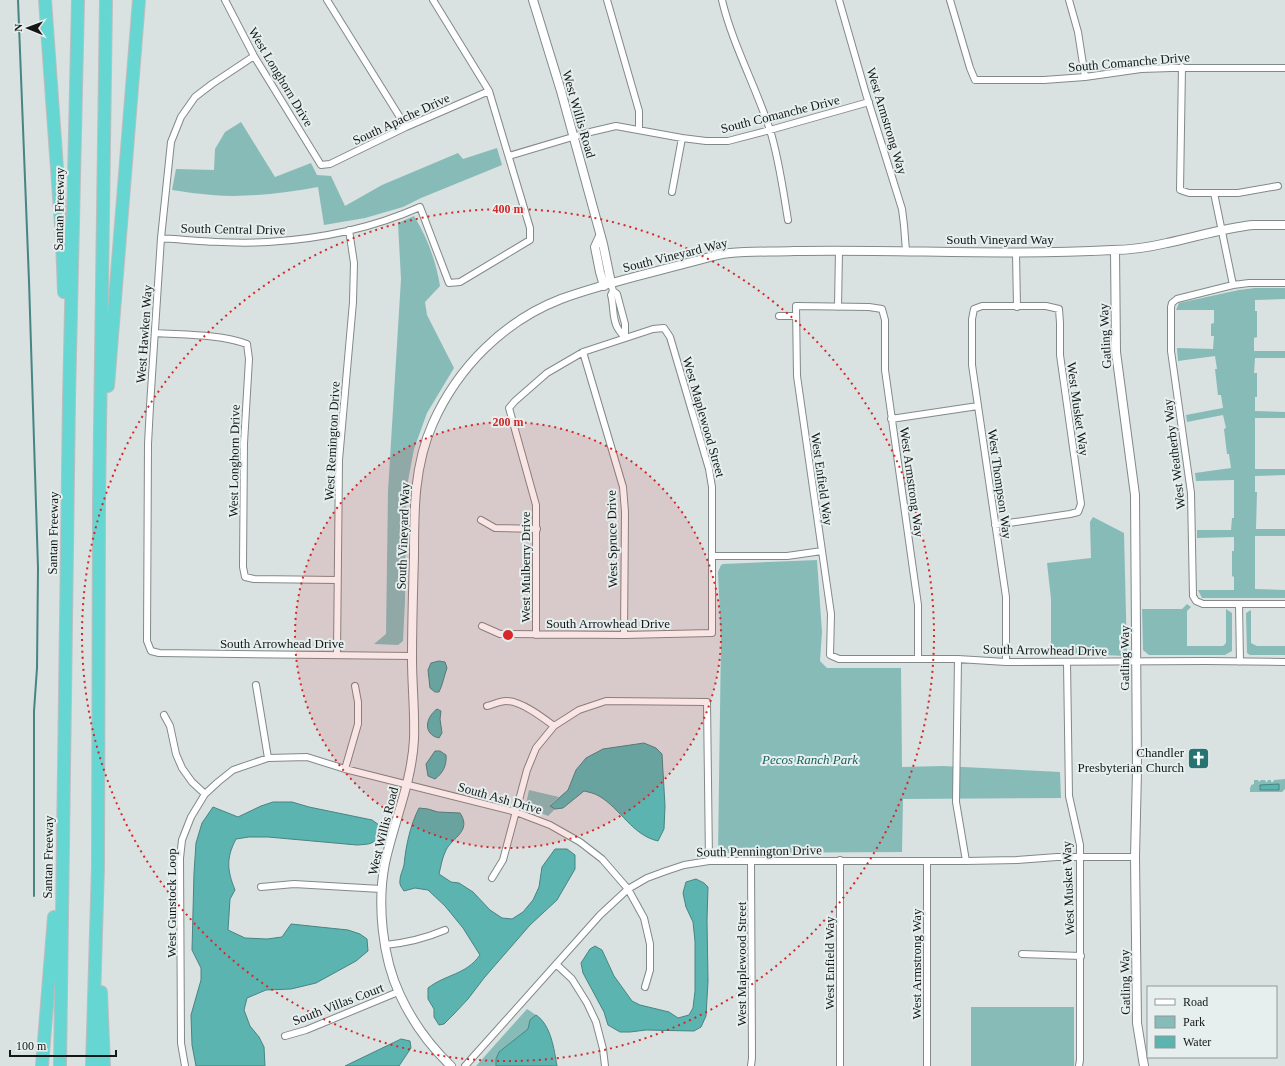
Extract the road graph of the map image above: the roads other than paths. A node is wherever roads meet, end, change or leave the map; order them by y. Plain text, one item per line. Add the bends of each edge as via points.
1 (45, 0) edge
2 (78, 0) edge
3 (106, 0) edge
4 (140, 0) edge
5 (225, 0) edge
6 (327, 0) edge
7 (433, 0) edge
8 (533, 0) edge
9 (606, 0) edge
10 (722, 0) edge
11 (839, 0) edge
12 (950, 0) edge
13 (1069, 0) edge
14 (254, 56) junction
15 (1182, 68) junction
16 (1285, 68) edge
17 (1085, 77) junction
18 (489, 91) junction
19 (869, 102) junction
20 (406, 127) junction
21 (639, 129) junction
22 (770, 130) junction
23 (573, 137) junction
24 (682, 138) junction
25 (509, 156) junction
26 (321, 165) joint
27 (1278, 186) dead end
28 (672, 192) dead end
29 (1214, 193) junction
30 (788, 220) dead end
31 (1285, 226) edge
32 (349, 230) junction
33 (1222, 231) junction
34 (161, 238) junction
35 (839, 250) junction
36 (906, 250) junction
37 (1115, 250) junction
38 (1016, 253) junction
39 (1285, 283) edge
40 (1233, 285) junction
41 (609, 287) junction
42 (838, 307) junction
43 (1017, 307) junction
44 (778, 316) dead end
45 (796, 316) junction
46 (155, 333) junction
47 (624, 338) junction
48 (583, 352) junction
49 (69, 399) junction
50 (978, 406) junction
51 (891, 419) junction
52 (99, 502) junction
53 (481, 520) dead end
54 (996, 525) junction
55 (537, 529) junction
56 (822, 551) junction
57 (712, 556) junction
58 (337, 580) junction
59 (1239, 604) junction
60 (1285, 604) edge
61 (482, 626) dead end
62 (712, 633) joint
63 (536, 635) junction
64 (624, 635) junction
65 (151, 652) joint
66 (337, 654) junction
67 (830, 655) joint
68 (412, 656) junction
69 (918, 659) junction
70 (958, 659) junction
71 (1006, 662) junction
72 (1067, 662) junction
73 (1136, 662) junction
74 (1240, 662) junction
75 (1285, 662) edge
76 (256, 685) dead end
77 (355, 686) dead end
78 (487, 706) dead end
79 (164, 715) dead end
80 (554, 726) junction
81 (268, 758) junction
82 (346, 769) junction
83 (407, 784) junction
84 (205, 794) junction
85 (516, 812) junction
86 (62, 834) junction
87 (1135, 856) junction
88 (1080, 857) junction
89 (840, 860) junction
90 (709, 861) junction
91 (751, 861) junction
92 (927, 861) junction
93 (966, 861) junction
94 (98, 866) junction
95 (492, 878) dead end
96 (261, 887) dead end
97 (381, 889) junction
98 (628, 889) junction
99 (445, 930) dead end
100 (385, 945) junction
101 (1022, 954) dead end
102 (1081, 956) junction
103 (556, 965) junction
104 (645, 987) dead end
105 (398, 992) junction
106 (285, 1036) dead end
107 (42, 1066) edge
108 (60, 1066) edge
109 (92, 1066) edge
110 (104, 1066) edge
111 (185, 1066) edge
112 (451, 1066) edge
113 (465, 1066) edge
114 (605, 1066) edge
115 (751, 1066) edge
116 (840, 1066) edge
117 (927, 1066) edge
118 (1079, 1066) edge
119 (1144, 1066) edge

1 - 49 highway via 62,239
2 - 49 highway, Santan Freeway
3 - 52 highway
4 - 52 highway
5 - 14 street, West Longhorn Drive
6 - 20 street
7 - 18 street
8 - 23 street, West Willis Road
9 - 21 street via 639,111
10 - 22 street
11 - 19 street, West Armstrong Way
12 - 17 street, South Comanche Drive via 975,80
13 - 17 street via 1078,32
14 - 26 street, West Longhorn Drive
14 - 34 street, West Hawken Way via 195,97 181,117 169,154
15 - 16 street, South Comanche Drive
15 - 17 street, South Comanche Drive via 1142,69
15 - 29 street via 1180,190 1189,193
18 - 20 street, South Apache Drive
18 - 25 street
19 - 22 street, South Comanche Drive
19 - 36 street, West Armstrong Way via 902,209
20 - 26 street, South Apache Drive via 330,164
21 - 23 street, South Comanche Drive via 616,126
21 - 24 street, South Comanche Drive
22 - 24 street, South Comanche Drive via 728,141
22 - 30 street
23 - 25 street, South Comanche Drive
23 - 41 street, West Willis Road via 600,236 595,247 600,272
24 - 28 street
25 - 32 street, South Central Drive via 530,228 530,240 460,282 449,283 420,207 391,219
27 - 29 street via 1238,193
29 - 33 street
31 - 33 street, South Vineyard Way via 1254,225
32 - 34 street, South Central Drive via 267,242
32 - 58 street, West Remington Drive via 354,263 353,302 339,460
33 - 37 street, South Vineyard Way via 1164,244
33 - 40 street
34 - 46 street, West Hawken Way
35 - 36 street, South Vineyard Way
35 - 41 street, South Vineyard Way via 726,253
35 - 42 street
36 - 38 street, South Vineyard Way
37 - 38 street, South Vineyard Way
37 - 73 street, Gatling Way via 1116,352 1135,495
38 - 43 street
39 - 40 street
40 - 59 street, West Weatherby Way via 1177,299 1172,303 1171,351 1190,478 1192,596 1196,602 1204,604
41 - 47 street, West Willis Road via 617,294 625,324
41 - 68 street, South Vineyard Way via 561,299 525,316 491,341 452,386 433,421 424,446 414,502
42 - 45 street, West Enfield Way via 796,306
42 - 51 street, West Armstrong Way via 882,309
43 - 50 street, West Thompson Way via 982,306 974,309 972,365
43 - 54 street, West Musket Way via 1046,306 1058,309 1060,355 1081,504 1078,512 1070,514
44 - 45 street
45 - 56 street, West Enfield Way via 797,376
46 - 58 street, West Longhorn Drive via 209,336 247,344 249,359 244,443 245,577
46 - 65 street, West Hawken Way via 148,444 147,641
47 - 48 street
47 - 57 street, West Maplewood Street via 664,328 670,337 709,469 712,487
48 - 55 street, West Mulberry Drive via 547,372 509,408 536,505
48 - 64 street, West Spruce Drive via 623,487
49 - 86 highway, Santan Freeway
50 - 51 street
50 - 54 street, West Thompson Way
51 - 69 street, West Armstrong Way via 918,605
52 - 94 highway
53 - 55 street via 495,528
54 - 71 street, West Thompson Way via 1006,597
55 - 63 street, West Mulberry Drive
56 - 57 street via 787,556
56 - 67 street, West Enfield Way via 831,614
57 - 62 street, West Maplewood Street
58 - 66 street, West Remington Drive
59 - 60 street
59 - 74 street
61 - 63 street, South Arrowhead Drive via 500,634
62 - 64 street, South Arrowhead Drive
63 - 64 street, South Arrowhead Drive
65 - 66 street, South Arrowhead Drive
66 - 68 street, South Arrowhead Drive
67 - 69 street, South Arrowhead Drive via 839,659
68 - 83 street, West Willis Road via 414,738
69 - 70 street, South Arrowhead Drive
70 - 71 street, South Arrowhead Drive
70 - 93 street via 956,802
71 - 72 street, South Arrowhead Drive
72 - 73 street, South Arrowhead Drive
72 - 88 street, West Musket Way via 1069,796 1080,845
73 - 74 street, South Arrowhead Drive
73 - 87 street, Gatling Way
74 - 75 street, South Arrowhead Drive
76 - 81 street
77 - 82 street via 358,724
78 - 80 street via 506,701 526,707
79 - 84 street via 170,726 182,768
80 - 85 street via 536,748 527,770
80 - 90 street via 579,710 606,701 707,702
81 - 82 street, West Gunstock Loop via 307,757
81 - 84 street, West Gunstock Loop via 233,770
82 - 83 street, West Gunstock Loop
83 - 85 street, South Ash Drive
83 - 97 street, West Willis Road
84 - 111 street, West Gunstock Loop via 191,817 182,840 180,858 181,1042
85 - 95 street via 503,860
85 - 98 street, South Ash Drive via 550,825 580,842 602,859
86 - 107 highway
86 - 108 highway, Santan Freeway
87 - 88 street, South Pennington Drive
87 - 119 street, Gatling Way via 1137,1023
88 - 93 street, South Pennington Drive
88 - 102 street, West Musket Way
89 - 91 street, South Pennington Drive
89 - 92 street, South Pennington Drive
89 - 116 street, West Enfield Way
90 - 91 street, South Pennington Drive
90 - 98 street, South Pennington Drive via 666,870
91 - 115 street, West Maplewood Street
92 - 93 street, South Pennington Drive
92 - 117 street, West Armstrong Way
94 - 109 highway
94 - 110 highway
96 - 97 street via 301,884
97 - 100 street, West Willis Road
98 - 103 street, South Pennington Drive via 600,915
98 - 104 street, South Ash Drive via 644,918 650,944 650,970
99 - 100 street via 404,943
100 - 105 street, West Willis Road
101 - 102 street
102 - 118 street, West Musket Way
103 - 113 street, South Pennington Drive
103 - 114 street via 572,979 587,1003 596,1022
105 - 106 street, South Villas Court via 306,1030
105 - 112 street, West Willis Road via 423,1034

